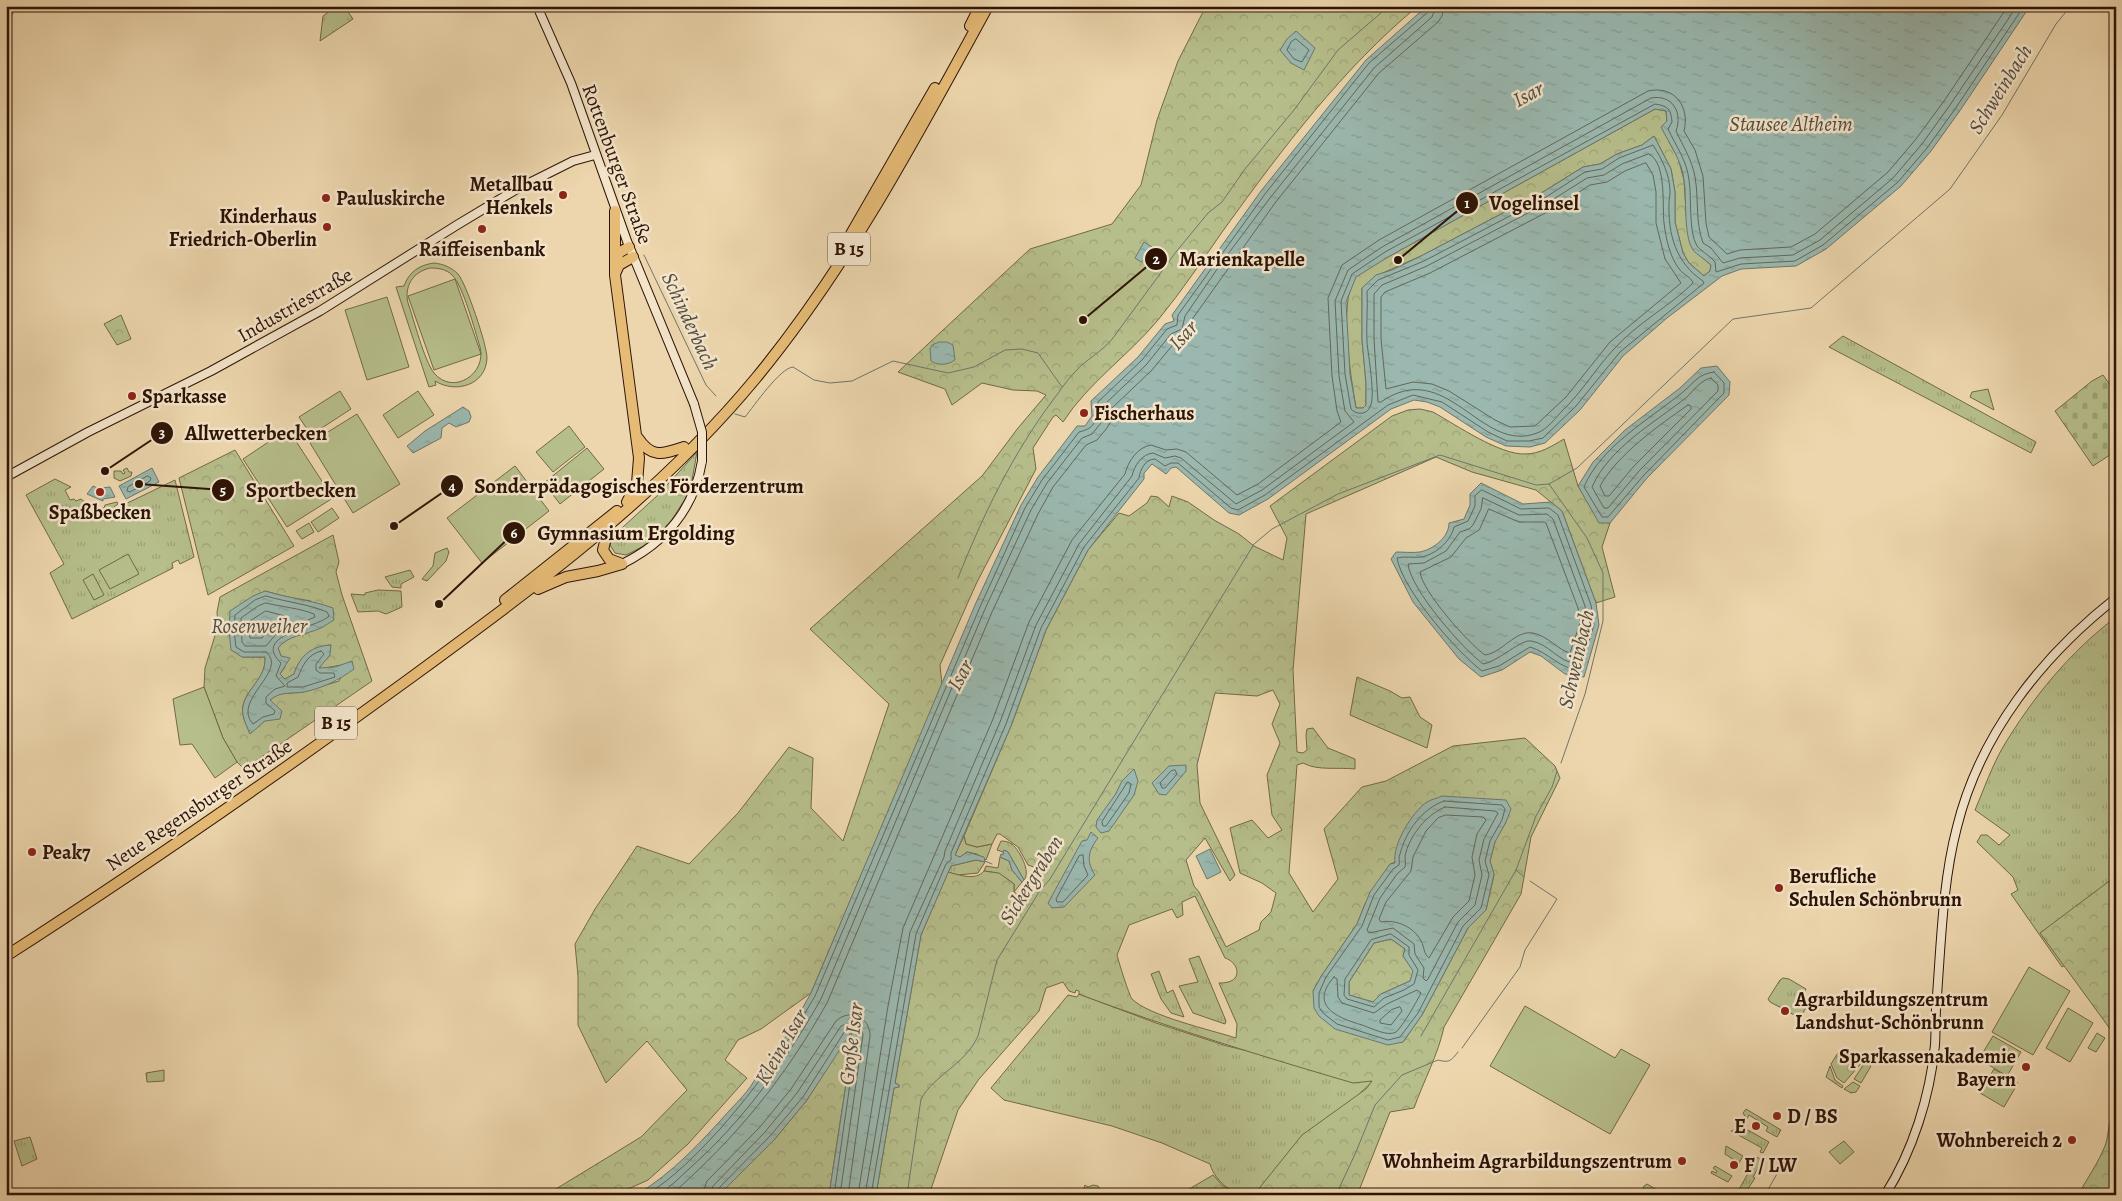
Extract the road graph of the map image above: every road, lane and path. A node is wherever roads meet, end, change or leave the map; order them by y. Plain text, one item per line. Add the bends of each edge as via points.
1 (536, 6) edge
2 (980, 6) edge
3 (988, 6) edge
4 (595, 155) junction
5 (615, 211) junction
6 (631, 252) junction
7 (615, 258) junction
8 (615, 275) junction
9 (636, 434) junction
10 (684, 447) junction
11 (6, 477) edge
12 (628, 502) junction
13 (608, 527) junction
14 (622, 564) junction
15 (521, 596) junction
16 (2116, 598) edge
17 (6, 949) edge
18 (6, 956) edge
19 (1885, 1195) edge

1 - 4 street, Rottenburger Straße via 571,83
2 - 10 highway, B 15 via 858,222 816,287 755,368
3 - 13 highway, Neue Regensburger Straße / B 15 via 865,225 805,315 737,400 675,466
4 - 5 street, Rottenburger Straße
4 - 11 street, Industriestraße via 573,160 517,189 320,311
5 - 6 street, Rottenburger Straße
5 - 7 highway
6 - 7 highway via 620,252
6 - 8 highway
6 - 14 street, Rottenburger Straße, bridge via 694,404 702,432 702,460 697,486 682,515 657,541
7 - 8 highway
8 - 9 highway
9 - 10 highway via 643,446 654,453 665,454
9 - 12 highway via 639,476
10 - 12 highway, B 15
12 - 17 highway, Neue Regensburger Straße / B 15 via 505,600 386,688
13 - 14 highway via 603,550 609,559
13 - 15 highway, Neue Regensburger Straße / B 15
14 - 15 highway via 566,577
15 - 18 highway, Neue Regensburger Straße / B 15 via 251,791
16 - 19 street via 2054,652 2019,695 1971,783 1957,826 1943,923 1934,1046 1927,1090 1906,1155

